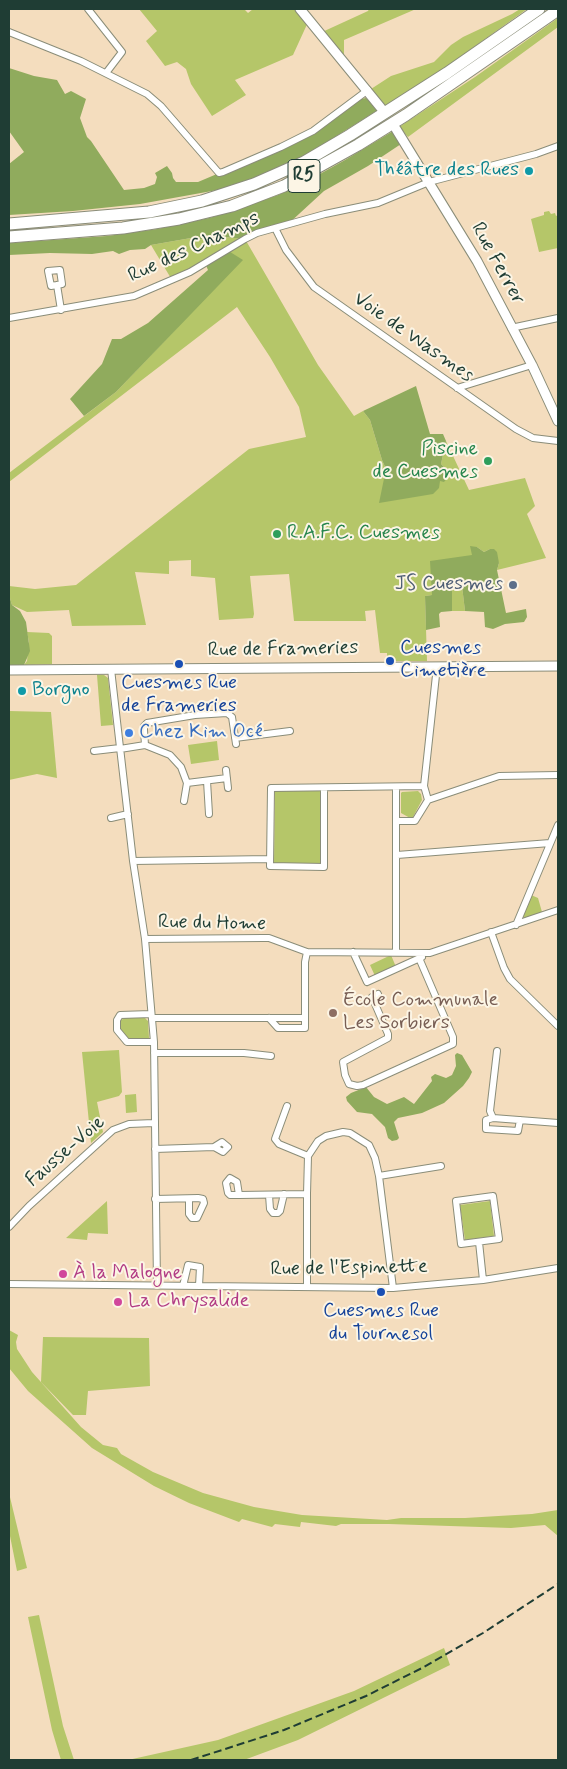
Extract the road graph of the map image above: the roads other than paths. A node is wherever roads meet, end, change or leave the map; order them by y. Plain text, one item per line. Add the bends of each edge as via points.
1 (88, 9) edge
2 (300, 9) edge
3 (538, 9) edge
4 (558, 10) edge
5 (9, 32) edge
6 (106, 73) junction
7 (368, 90) junction
8 (381, 108) dead end
9 (396, 129) dead end
10 (558, 146) edge
11 (429, 182) junction
12 (9, 224) edge
13 (275, 228) junction
14 (9, 238) edge
15 (56, 285) dead end
16 (62, 310) junction
17 (9, 318) edge
18 (558, 318) edge
19 (511, 328) junction
20 (532, 365) junction
21 (457, 388) junction
22 (558, 421) edge
23 (558, 441) edge
24 (437, 666) junction
25 (558, 666) edge
26 (111, 669) junction
27 (9, 670) edge
28 (290, 731) dead end
29 (145, 745) junction
30 (120, 749) junction
31 (94, 751) dead end
32 (226, 770) dead end
33 (558, 775) edge
34 (227, 778) junction
35 (207, 781) junction
36 (187, 783) junction
37 (424, 786) junction
38 (396, 787) junction
39 (228, 788) dead end
40 (324, 788) junction
41 (428, 800) junction
42 (184, 801) dead end
43 (128, 814) junction
44 (209, 814) dead end
45 (111, 818) dead end
46 (397, 821) junction
47 (558, 825) edge
48 (550, 843) junction
49 (397, 854) junction
50 (270, 859) junction
51 (133, 861) junction
52 (558, 910) edge
53 (516, 925) junction
54 (491, 932) junction
55 (145, 939) junction
56 (307, 952) junction
57 (352, 952) junction
58 (396, 952) junction
59 (430, 953) junction
60 (419, 958) junction
61 (378, 994) dead end
62 (151, 1016) junction
63 (269, 1018) junction
64 (305, 1018) junction
65 (558, 1026) edge
66 (154, 1042) junction
67 (497, 1051) dead end
68 (154, 1053) junction
69 (271, 1056) dead end
70 (286, 1106) dead end
71 (493, 1118) junction
72 (520, 1120) junction
73 (154, 1123) junction
74 (558, 1123) edge
75 (214, 1147) dead end
76 (155, 1149) junction
77 (308, 1156) junction
78 (441, 1166) dead end
79 (379, 1176) junction
80 (269, 1194) junction
81 (284, 1194) junction
82 (307, 1194) junction
83 (239, 1195) dead end
84 (189, 1198) dead end
85 (155, 1199) junction
86 (9, 1227) edge
87 (479, 1242) junction
88 (558, 1268) edge
89 (483, 1280) junction
90 (9, 1284) edge
91 (157, 1285) junction
92 (183, 1286) junction
93 (199, 1286) junction
94 (308, 1287) junction
95 (393, 1288) junction

1 - 6 street via 122,52
2 - 7 main road
3 - 12 highway, R5 via 447,73 350,135 304,162 254,184 202,201 158,210
4 - 14 highway, R5 via 406,115 284,186 232,206 179,219 124,228
5 - 6 street
6 - 7 street via 138,88 154,100 219,173 313,131
7 - 8 main road
9 - 11 main road, Rue Ferrer
10 - 11 street, Rue des Champs
11 - 13 street, Rue des Champs via 378,203
11 - 19 main road, Rue Ferrer via 477,261
13 - 16 street, Rue des Champs via 245,239 190,272 134,296
13 - 21 street, Voie de Wasmes via 286,250 314,288
15 - 16 street
16 - 17 street, Rue des Champs
18 - 19 street
19 - 20 main road, Rue Ferrer
20 - 21 street
20 - 22 main road, Rue Ferrer
21 - 23 street, Voie de Wasmes via 518,431 533,438
24 - 25 main road, Rue de Frameries
24 - 26 main road, Rue de Frameries
24 - 37 street
26 - 27 main road, Rue de Frameries
26 - 30 street
28 - 29 street via 235,741 230,714 195,715 147,724 144,726
29 - 30 street
29 - 36 street via 170,755 181,767
30 - 31 street
30 - 43 street
32 - 34 street
33 - 41 street via 499,776
34 - 35 street
34 - 39 street
35 - 36 street
35 - 44 street
36 - 42 street
37 - 38 street
37 - 41 street
38 - 40 street
38 - 46 street
40 - 50 street via 271,788
40 - 50 street via 324,867 270,866
41 - 46 street via 415,821
43 - 45 street
43 - 51 street
46 - 49 street
47 - 48 street
48 - 49 street
48 - 53 street
49 - 58 street
50 - 51 street
51 - 55 street
52 - 53 street
53 - 54 street
54 - 59 street
54 - 65 street via 510,979
55 - 56 street, Rue du Home via 263,938
55 - 62 street
56 - 57 street, Rue du Home
56 - 64 street
57 - 58 street, Rue du Home
57 - 60 street via 367,982
58 - 59 street, Rue du Home
59 - 60 street
60 - 61 street via 453,1037 453,1044 356,1086 349,1084 343,1062 388,1038 372,997
62 - 63 street
62 - 66 street
62 - 66 street via 120,1016 117,1030 127,1042
63 - 64 street
63 - 64 street via 278,1028 305,1028
66 - 68 street
67 - 71 street via 490,1111
68 - 69 street
68 - 73 street
70 - 77 street via 275,1139 279,1144
71 - 72 street
71 - 72 street via 486,1120 486,1129 518,1131
72 - 74 street
73 - 76 street
73 - 86 street, Fausse-Voie via 129,1124 113,1130
75 - 76 street
76 - 85 street
77 - 79 street via 318,1141 326,1136 350,1134 373,1152
77 - 82 street
78 - 79 street
79 - 95 street
80 - 81 street
80 - 81 street via 270,1209 274,1213 280,1211
80 - 83 street
81 - 82 street
82 - 94 street
84 - 85 street
85 - 91 street
87 - 87 street via 499,1239 493,1196 456,1201 462,1244
87 - 89 street
88 - 89 street, Rue de l'Espinette
89 - 95 street, Rue de l'Espinette
90 - 91 street, Rue de l'Espinette
91 - 92 street, Rue de l'Espinette
92 - 93 street, Rue de l'Espinette
92 - 93 street via 188,1265 200,1267
93 - 94 street, Rue de l'Espinette
94 - 95 street, Rue de l'Espinette

